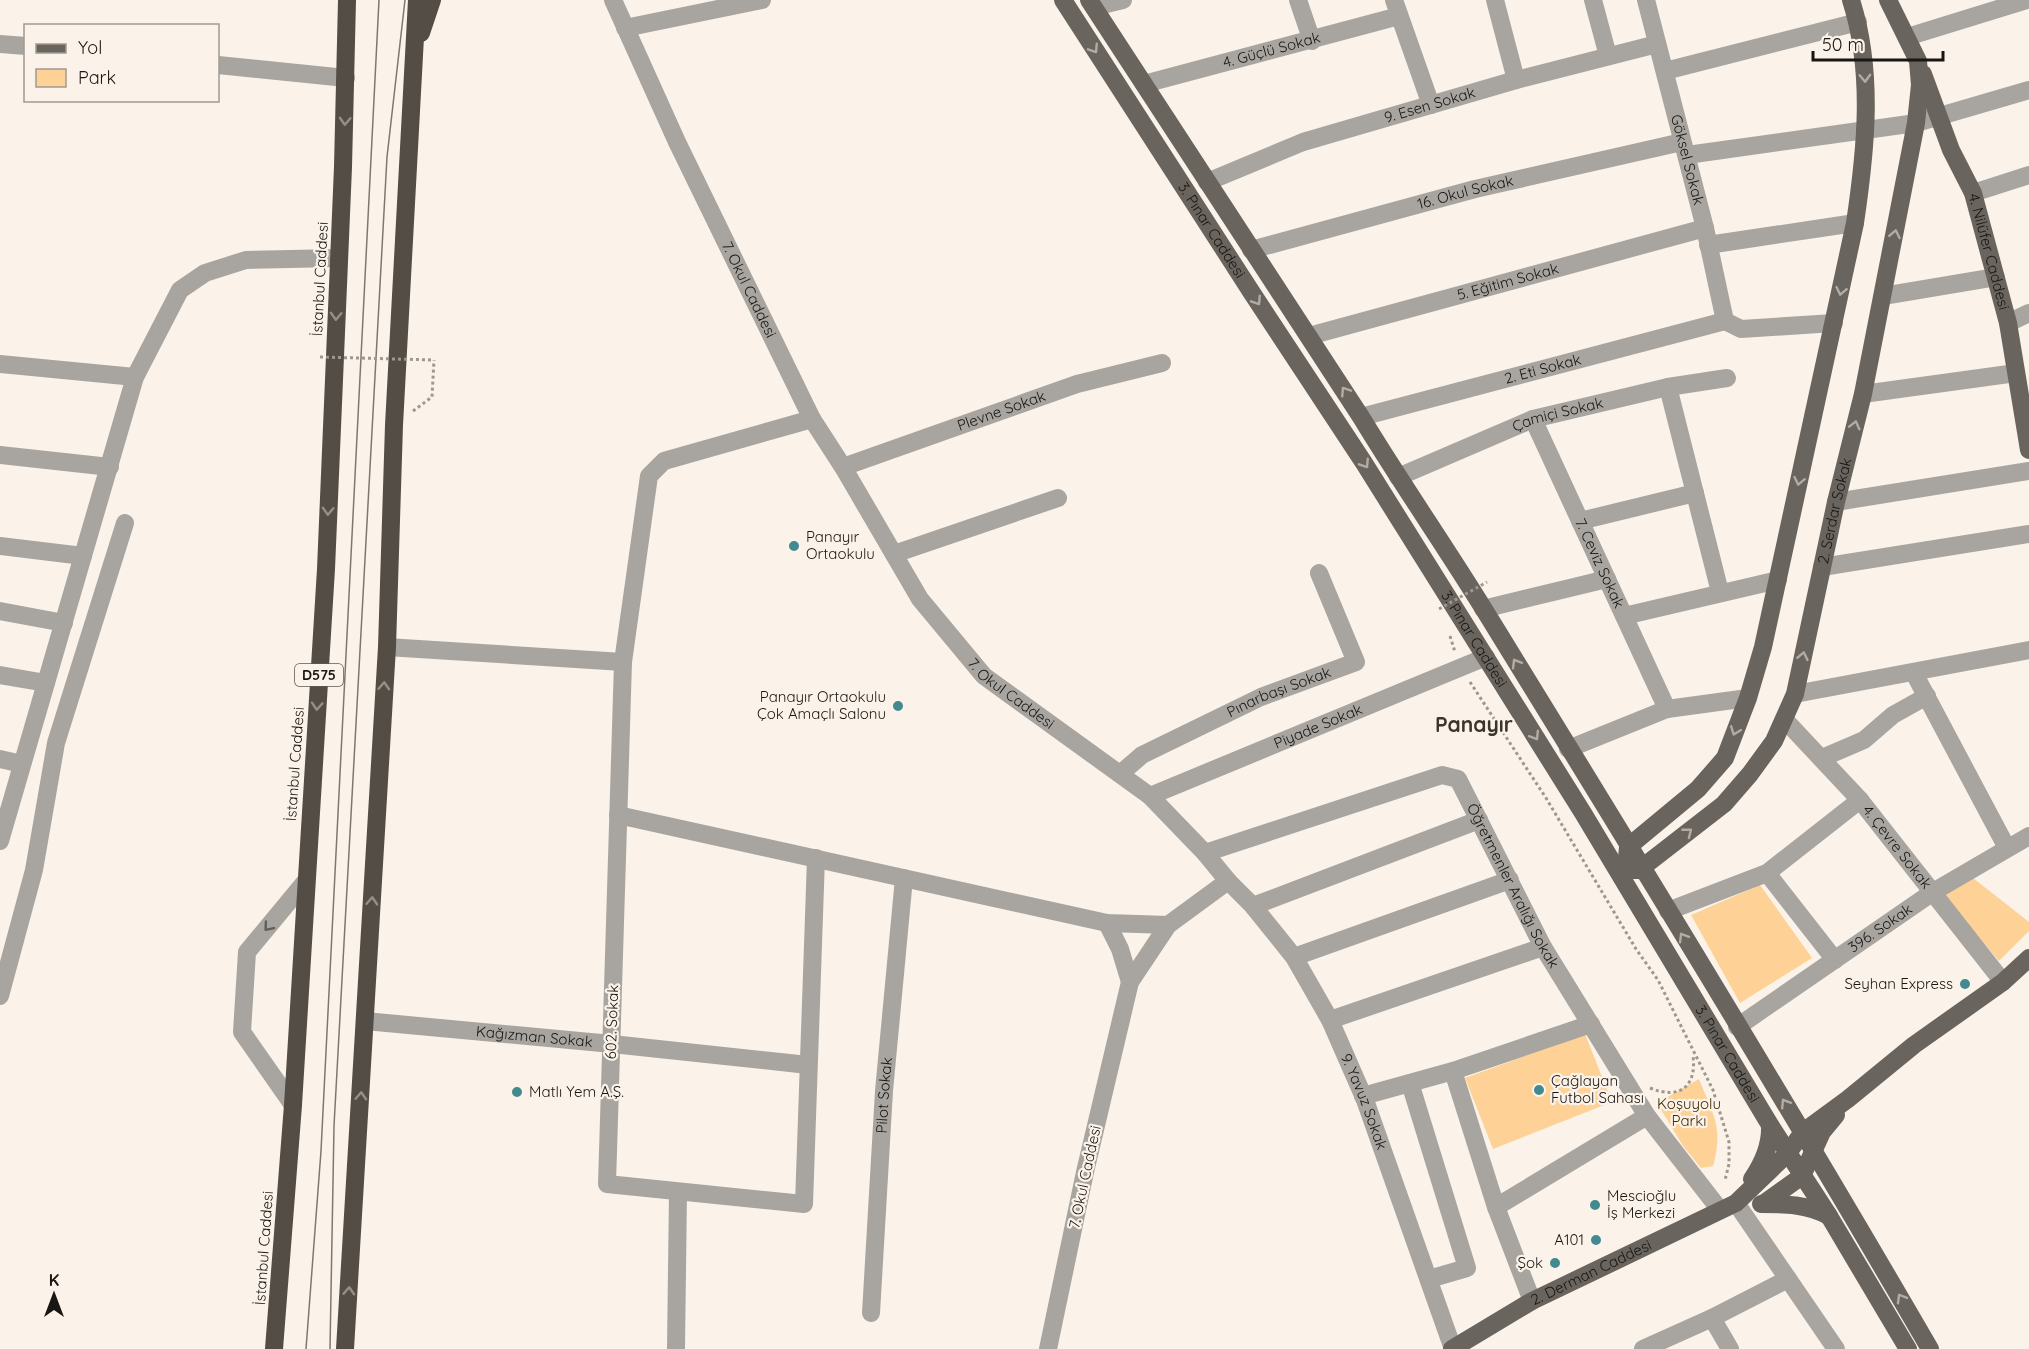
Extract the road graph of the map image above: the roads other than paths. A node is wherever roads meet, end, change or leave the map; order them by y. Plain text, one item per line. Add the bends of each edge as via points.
1 (347, 0) edge
2 (417, 0) edge
3 (432, 0) edge
4 (613, 0) edge
5 (762, 0) edge
6 (1063, 0) edge
7 (1123, 0) edge
8 (1298, 0) edge
9 (1494, 0) edge
10 (1593, 0) edge
11 (1646, 0) edge
12 (1851, 0) edge
13 (1888, 0) edge
14 (2027, 0) edge
15 (1092, 3) edge
16 (1397, 8) edge
17 (1858, 22) junction
18 (625, 28) junction
19 (1907, 36) junction
20 (1312, 40) junction
21 (0, 44) edge
22 (1657, 44) junction
23 (24, 46) edge
24 (413, 54) junction
25 (1608, 56) junction
26 (1918, 61) junction
27 (219, 65) edge
28 (1665, 71) junction
29 (346, 78) junction
30 (1516, 80) junction
31 (1144, 84) junction
32 (2029, 90) edge
33 (1918, 98) joint
34 (1431, 105) junction
35 (1939, 116) junction
36 (1916, 123) junction
37 (1865, 129) junction
38 (1684, 148) junction
39 (2029, 175) edge
40 (1207, 182) junction
41 (1973, 193) junction
42 (1855, 223) junction
43 (1706, 236) junction
44 (1251, 250) junction
45 (338, 258) junction
46 (1996, 277) junction
47 (1883, 296) junction
48 (2029, 313) edge
49 (1725, 321) junction
50 (1834, 322) junction
51 (2008, 322) junction
52 (1309, 336) junction
53 (1162, 363) dead end
54 (0, 364) edge
55 (2016, 372) junction
56 (135, 376) junction
57 (1727, 378) dead end
58 (1668, 387) junction
59 (1863, 394) junction
60 (1361, 417) junction
61 (812, 419) junction
62 (1533, 419) junction
63 (2029, 450) edge
64 (0, 455) edge
65 (110, 467) junction
66 (843, 467) junction
67 (2029, 471) edge
68 (1398, 477) junction
69 (1695, 493) junction
70 (1058, 498) dead end
71 (1836, 502) junction
72 (1580, 521) junction
73 (125, 523) dead end
74 (2029, 534) edge
75 (0, 546) edge
76 (894, 554) junction
77 (83, 556) junction
78 (1822, 567) junction
79 (1319, 573) dead end
80 (1607, 579) junction
81 (1778, 580) junction
82 (1720, 592) junction
83 (1484, 609) junction
84 (0, 611) edge
85 (1624, 616) junction
86 (64, 623) junction
87 (387, 647) junction
88 (2029, 650) edge
89 (1486, 657) junction
90 (623, 662) junction
91 (1914, 673) junction
92 (0, 675) edge
93 (46, 683) junction
94 (1795, 694) junction
95 (1927, 696) junction
96 (1748, 698) junction
97 (1667, 708) junction
98 (1784, 719) junction
99 (1568, 749) junction
100 (0, 759) edge
101 (1822, 759) junction
102 (22, 764) junction
103 (1120, 774) junction
104 (1150, 796) junction
105 (1860, 800) junction
106 (1583, 813) junction
107 (618, 815) junction
108 (1479, 820) junction
109 (2029, 836) edge
110 (0, 841) edge
111 (1628, 847) junction
112 (2007, 848) junction
113 (1204, 853) junction
114 (816, 858) junction
115 (1634, 868) junction
116 (1767, 873) junction
117 (904, 878) junction
118 (1510, 880) junction
119 (1228, 881) junction
120 (305, 882) junction
121 (1933, 892) junction
122 (1636, 902) junction
123 (1253, 906) junction
124 (1668, 911) junction
125 (1107, 923) junction
126 (1168, 925) junction
127 (1543, 946) junction
128 (1294, 957) junction
129 (2029, 958) edge
130 (1834, 960) junction
131 (1130, 982) junction
132 (2003, 982) junction
133 (0, 996) edge
134 (1330, 1020) junction
135 (365, 1021) junction
136 (1591, 1024) junction
137 (1737, 1027) junction
138 (612, 1044) junction
139 (808, 1065) junction
140 (1453, 1071) junction
141 (1410, 1083) junction
142 (1363, 1096) junction
143 (1848, 1099) junction
144 (293, 1105) junction
145 (1647, 1116) junction
146 (1770, 1125) junction
147 (1803, 1132) junction
148 (1813, 1150) junction
149 (1788, 1153) junction
150 (1802, 1176) junction
151 (678, 1192) junction
152 (1763, 1204) junction
153 (1496, 1207) junction
154 (1728, 1207) junction
155 (1828, 1216) junction
156 (1429, 1278) junction
157 (1788, 1279) junction
158 (1532, 1301) junction
159 (871, 1313) dead end
160 (1712, 1318) junction
161 (274, 1349) edge
162 (345, 1349) edge
163 (676, 1349) edge
164 (1048, 1349) edge
165 (1452, 1349) edge
166 (1643, 1349) edge
167 (1730, 1349) edge
168 (1836, 1349) edge
169 (1908, 1349) edge
170 (1930, 1349) edge

1 - 29 highway, İstanbul Caddesi / D575
2 - 24 highway
3 - 24 highway
4 - 18 street, 7. Okul Caddesi
5 - 18 street
6 -> 89 main road, 3. Pınar Caddesi
7 - 15 street
8 - 20 street
9 - 30 street
10 - 25 street
11 - 22 street, Göksel Sokak
12 - 17 main road
13 - 19 main road, 4. Nilüfer Caddesi
14 - 19 street
15 - 31 main road
16 - 20 street, 4. Güçlü Sokak
16 - 34 street
17 - 28 street
17 -> 37 main road via 1866,74
18 - 61 street, 7. Okul Caddesi via 676,142
19 - 26 main road, 4. Nilüfer Caddesi
20 - 31 street, 4. Güçlü Sokak
21 - 23 street
22 - 25 street, 9. Esen Sokak
22 - 28 street, Göksel Sokak
24 - 87 highway
25 - 30 street, 9. Esen Sokak
26 - 33 main road, 4. Nilüfer Caddesi
26 - 35 main road, 4. Nilüfer Caddesi
27 - 29 street
28 - 38 street, Göksel Sokak
29 -> 45 highway, İstanbul Caddesi / D575
30 - 34 street, 9. Esen Sokak
31 - 40 main road
32 - 35 street, 16. Okul Sokak
33 - 36 main road, 2. Serdar Sokak
34 - 40 street, 9. Esen Sokak via 1303,142
35 - 36 street, 16. Okul Sokak
35 - 41 main road, 4. Nilüfer Caddesi
36 - 37 street, 16. Okul Sokak
47 -> 36 main road, 2. Serdar Sokak
37 - 38 street, 16. Okul Sokak
37 - 42 main road via 1864,168
38 - 43 street, Göksel Sokak
38 - 44 street, 16. Okul Sokak via 1475,189
39 - 41 street
40 - 44 main road
41 - 46 main road, 4. Nilüfer Caddesi
42 - 43 street, 5. Eğitim Sokak
42 -> 50 main road
43 - 49 street, Göksel Sokak
43 - 52 street, 5. Eğitim Sokak
44 - 52 main road
45 - 56 street via 246,260 205,273 180,290
45 -> 120 highway, İstanbul Caddesi / D575 via 326,569
46 - 47 street
46 - 51 main road, 4. Nilüfer Caddesi
47 - 59 main road, 2. Serdar Sokak
48 - 51 street
49 - 50 street via 1741,329
49 - 60 street, 2. Eti Sokak
50 -> 81 main road
51 - 55 main road, 4. Nilüfer Caddesi
60 -> 52 main road
53 - 66 street, Plevne Sokak via 1077,384
54 - 56 street
55 - 59 street
55 - 63 main road, 4. Nilüfer Caddesi
56 - 65 street
57 - 58 street, Çamiçi Sokak
58 - 62 street, Çamiçi Sokak
58 - 69 street
71 -> 59 main road, 2. Serdar Sokak
60 - 68 main road
61 - 66 street, 7. Okul Caddesi
61 - 90 street, 602. Sokak via 664,461 649,476
62 - 68 street, Çamiçi Sokak
62 - 72 street, 7. Ceviz Sokak
64 - 65 street
65 - 77 street
66 - 76 street, 7. Okul Caddesi
67 - 71 street
68 - 83 main road
69 - 72 street
69 - 82 street
70 - 76 street
71 - 78 main road, 2. Serdar Sokak
72 - 80 street, 7. Ceviz Sokak
73 - 133 street via 56,743 34,870
74 - 78 street
75 - 77 street
76 - 103 street, 7. Okul Caddesi via 921,599 984,676
77 - 86 street
94 -> 78 main road, 2. Serdar Sokak
79 - 103 street, Pınarbaşı Sokak via 1356,662 1241,706 1142,755
80 - 83 street
80 - 85 street, 7. Ceviz Sokak
81 - 82 street
81 - 96 main road
82 - 85 street
99 -> 83 main road
84 - 86 street
85 - 97 street, 7. Ceviz Sokak
86 - 93 street
87 - 90 street
135 -> 87 highway
88 - 91 street
89 - 104 street, Piyade Sokak
89 -> 106 main road, 3. Pınar Caddesi
90 - 107 street, 602. Sokak
91 - 94 street
91 - 95 street
92 - 93 street
93 - 102 street
94 - 98 main road, 2. Serdar Sokak
95 - 101 street via 1893,716 1864,740
95 - 112 street
96 - 97 street
96 -> 111 main road via 1725,758 1698,789
97 - 99 street
98 - 101 street, 4. Çevre Sokak
115 -> 98 main road, 2. Serdar Sokak via 1724,804 1774,741
99 - 111 main road
100 - 102 street
101 - 105 street, 4. Çevre Sokak
102 - 110 street
103 - 104 street, 7. Okul Caddesi
104 - 113 street, 7. Okul Caddesi
105 - 116 street
105 - 121 street, 4. Çevre Sokak
106 - 115 main road via 1615,860
106 - 122 main road, 3. Pınar Caddesi
107 - 114 street
107 - 138 street, 602. Sokak
108 - 113 street, Öğretmenler Aralığı Sokak via 1458,779 1442,775
108 - 118 street, Öğretmenler Aralığı Sokak
108 - 123 street
109 - 112 street, 396. Sokak
111 - 115 main road
112 - 121 street, 396. Sokak
113 - 119 street, 7. Okul Caddesi
114 - 117 street
114 - 139 street
115 - 122 main road
115 - 124 main road
116 - 124 street
116 - 130 street
117 - 125 street
117 - 159 street, Pilot Sokak via 884,1091
118 - 127 street, Öğretmenler Aralığı Sokak
118 - 128 street
119 - 123 street, 9. Yavuz Sokak
119 - 126 street, 7. Okul Caddesi
120 - 144 highway, İstanbul Caddesi / D575
120 -> 144 street via 247,952 242,1032
121 - 130 street, 396. Sokak
121 - 132 street, 4. Çevre Sokak
122 - 146 main road, 3. Pınar Caddesi
123 - 128 street, 9. Yavuz Sokak
137 -> 124 main road
125 - 126 street
125 - 131 street
126 - 131 street, 7. Okul Caddesi
127 - 134 street
127 - 136 street, Öğretmenler Aralığı Sokak
128 - 134 street, 9. Yavuz Sokak
129 - 132 main road
130 - 137 street, 396. Sokak
131 - 164 street, 7. Okul Caddesi
132 - 143 main road via 1914,1045
134 - 142 street, 9. Yavuz Sokak
135 - 138 street, Kağızman Sokak
162 -> 135 highway
136 - 140 street
136 - 145 street, Öğretmenler Aralığı Sokak
147 -> 137 main road
138 - 139 street, Kağızman Sokak
138 - 151 street, 602. Sokak via 607,1184
139 - 151 street, 602. Sokak via 804,1204
140 - 141 street
140 - 153 street
141 - 142 street
141 - 156 street via 1467,1268
142 - 156 street, 9. Yavuz Sokak
143 - 147 main road
143 - 148 main road
144 - 161 highway, İstanbul Caddesi / D575
145 - 153 street
145 - 154 street, Öğretmenler Aralığı Sokak
146 - 149 main road, 3. Pınar Caddesi
146 - 154 main road via 1767,1151 1758,1172
147 - 148 main road
147 - 149 main road
148 - 150 main road
170 -> 148 main road
149 - 150 main road, 3. Pınar Caddesi
149 - 154 main road
150 - 152 main road
150 - 155 main road, 3. Pınar Caddesi
151 - 163 street
152 - 154 main road
152 - 155 main road via 1800,1205
153 - 158 street
154 - 157 street, Öğretmenler Aralığı Sokak
154 - 158 main road, 2. Derman Caddesi
155 - 169 main road, 3. Pınar Caddesi
156 - 165 street, 9. Yavuz Sokak
157 - 160 street
157 - 168 street, Öğretmenler Aralığı Sokak
158 - 165 main road, 2. Derman Caddesi
160 - 166 street
160 - 167 street

